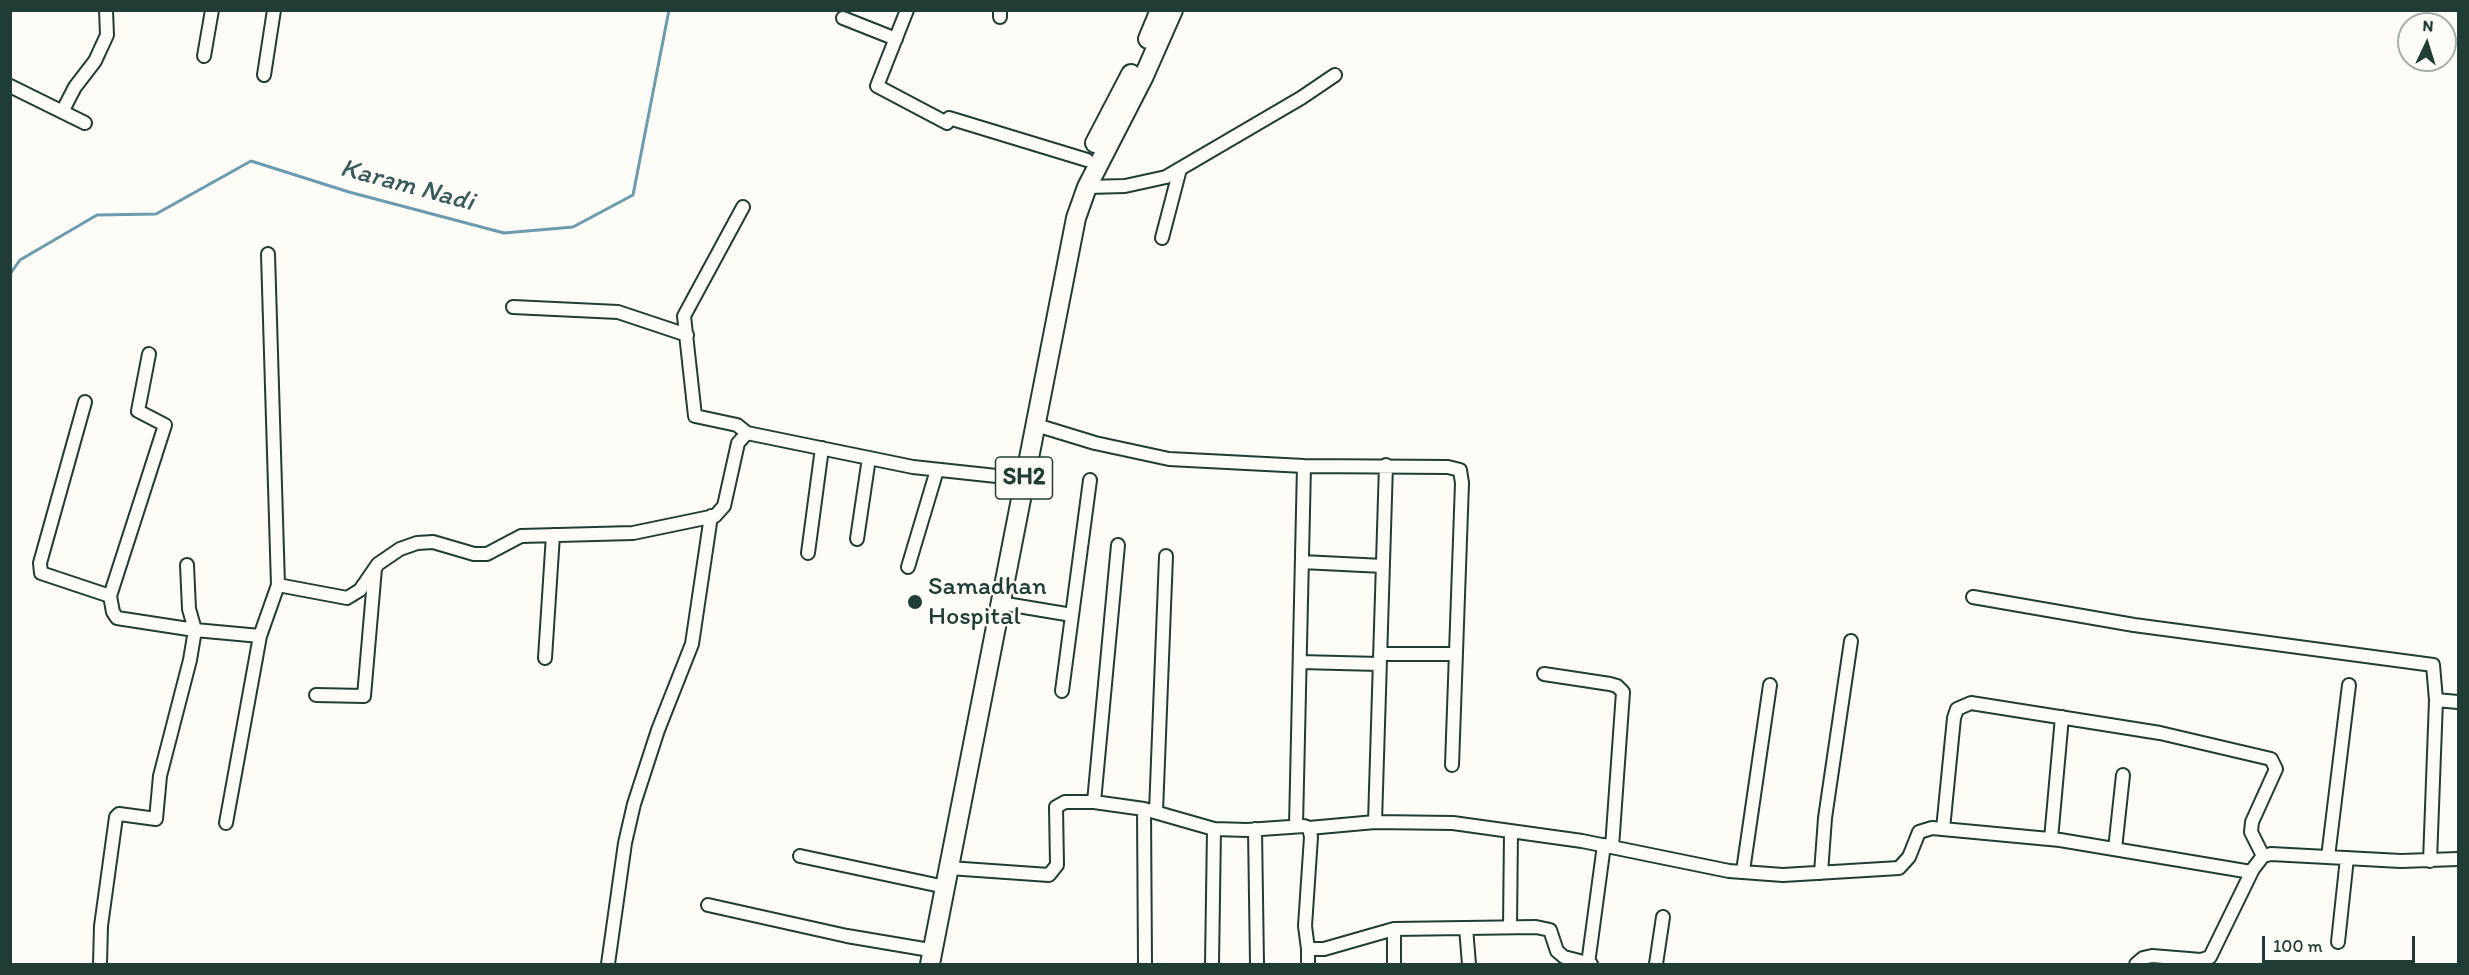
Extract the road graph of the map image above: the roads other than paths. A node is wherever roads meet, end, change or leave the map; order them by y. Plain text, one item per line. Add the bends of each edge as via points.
1 (106, 10) edge
2 (212, 10) edge
3 (274, 10) edge
4 (907, 10) edge
5 (1160, 10) edge
6 (1173, 10) edge
7 (843, 18) dead end
8 (896, 39) junction
9 (204, 56) dead end
10 (264, 75) dead end
11 (1335, 75) dead end
12 (10, 86) edge
13 (62, 112) junction
14 (84, 123) dead end
15 (1087, 160) junction
16 (1180, 169) junction
17 (1087, 187) junction
18 (743, 207) dead end
19 (1162, 238) dead end
20 (268, 254) dead end
21 (513, 306) dead end
22 (687, 335) junction
23 (149, 354) dead end
24 (85, 402) dead end
25 (1036, 425) junction
26 (747, 433) junction
27 (822, 448) junction
28 (869, 458) junction
29 (1386, 465) junction
30 (1304, 466) junction
31 (938, 470) junction
32 (1015, 478) junction
33 (1090, 480) dead end
34 (711, 516) junction
35 (553, 535) junction
36 (857, 539) dead end
37 (1118, 545) dead end
38 (808, 553) dead end
39 (1167, 556) dead end
40 (1302, 562) junction
41 (187, 565) dead end
42 (1383, 566) junction
43 (375, 567) junction
44 (908, 567) dead end
45 (278, 585) junction
46 (110, 596) junction
47 (1972, 597) dead end
48 (1000, 603) junction
49 (1072, 615) junction
50 (195, 630) junction
51 (260, 636) junction
52 (1851, 641) dead end
53 (1455, 654) junction
54 (545, 658) dead end
55 (1380, 659) junction
56 (1300, 662) junction
57 (1544, 674) dead end
58 (1770, 685) dead end
59 (2349, 685) dead end
60 (1062, 691) dead end
61 (316, 695) dead end
62 (2436, 700) junction
63 (2458, 702) edge
64 (2061, 717) junction
65 (1452, 765) dead end
66 (2123, 775) dead end
67 (1094, 802) junction
68 (1150, 810) junction
69 (1375, 822) junction
70 (226, 823) dead end
71 (1296, 826) junction
72 (1214, 828) junction
73 (1309, 828) junction
74 (1255, 829) junction
75 (1943, 829) junction
76 (1511, 831) junction
77 (2051, 839) junction
78 (1608, 846) junction
79 (2115, 849) junction
80 (800, 856) dead end
81 (2263, 856) junction
82 (2328, 857) junction
83 (2347, 858) junction
84 (2458, 859) edge
85 (2430, 861) junction
86 (949, 868) junction
87 (1743, 872) junction
88 (2251, 872) junction
89 (1821, 873) junction
90 (936, 885) junction
91 (708, 905) dead end
92 (1663, 917) dead end
93 (1510, 927) junction
94 (1466, 928) junction
95 (1394, 930) junction
96 (2338, 942) dead end
97 (1308, 949) junction
98 (925, 959) edge
99 (100, 964) edge
100 (608, 964) edge
101 (1145, 964) edge
102 (1212, 964) edge
103 (1257, 964) edge
104 (1308, 964) edge
105 (1394, 964) edge
106 (1469, 964) edge
107 (1589, 964) edge
108 (1656, 964) edge
109 (2136, 964) edge

1 - 13 street via 108,33
2 - 9 street
3 - 10 street
4 - 8 street
5 - 15 main road, SH2
6 - 17 main road, SH2
7 - 8 street
8 - 15 street via 877,86 948,120
11 - 16 street
12 - 13 street
13 - 14 street
15 - 32 main road, SH2 via 1066,215
16 - 17 street via 1153,182
16 - 19 street
17 - 25 main road, SH2 via 1076,218
18 - 22 street via 685,312
20 - 45 street
21 - 22 street via 618,312
22 - 26 street via 695,416 737,425
23 - 46 street via 138,411 165,425
24 - 46 street via 39,568 46,577
25 - 30 street via 1152,457
25 - 48 main road, SH2
26 - 27 street
26 - 34 street via 738,442 724,506
27 - 28 street
27 - 38 street
28 - 31 street
28 - 36 street
29 - 30 street
29 - 42 street
29 - 53 street via 1448,467 1460,470 1462,475
30 - 40 street
31 - 32 street
31 - 44 street
32 - 90 main road, SH2
33 - 49 street
34 - 35 street via 633,533
34 - 100 street via 692,644 634,804
35 - 43 street via 514,537 487,554 434,542 417,543 400,549
35 - 54 street
37 - 67 street
39 - 68 street
40 - 42 street
40 - 56 street
41 - 50 street via 189,609
42 - 55 street
43 - 45 street via 360,590 347,597
43 - 61 street via 364,696
45 - 51 street
46 - 50 street via 117,618
47 - 62 street via 2133,625 2429,663 2435,668
48 - 49 street
48 - 86 main road, SH2
49 - 60 street
50 - 51 street
50 - 99 street via 160,776 156,819 116,816 101,926
51 - 70 street
52 - 89 street via 1822,840
53 - 55 street
53 - 65 street
55 - 56 street
55 - 69 street
56 - 71 street
57 - 78 street via 1610,684 1623,692
58 - 87 street
59 - 82 street
62 - 63 street
62 - 85 street
64 - 75 street via 1971,704 1957,709
64 - 77 street
64 - 81 street via 2160,733 2271,759 2274,774 2251,832
66 - 79 street
67 - 68 street
67 - 86 street via 1065,802 1056,807 1057,865 1049,875
68 - 72 street
68 - 101 street
69 - 73 street
69 - 76 street via 1453,823
71 - 73 street
71 - 74 street
72 - 74 street
72 - 102 street
73 - 97 street via 1305,926
74 - 103 street
75 - 77 street
75 - 89 street via 1919,832 1909,857 1899,868
76 - 78 street
76 - 93 street
77 - 79 street
78 - 87 street
78 - 107 street
79 - 88 street
80 - 90 street
81 - 82 street
81 - 88 street
82 - 83 street
83 - 85 street
83 - 96 street
84 - 85 street
86 - 98 main road, SH2
87 - 89 street
88 - 109 street via 2210,957 2201,960 2152,956
90 - 98 main road, SH2
91 - 98 street
92 - 108 street
93 - 94 street
93 - 107 street via 1550,930 1557,951
94 - 95 street
94 - 106 street
95 - 97 street via 1324,949
95 - 105 street
97 - 104 street

